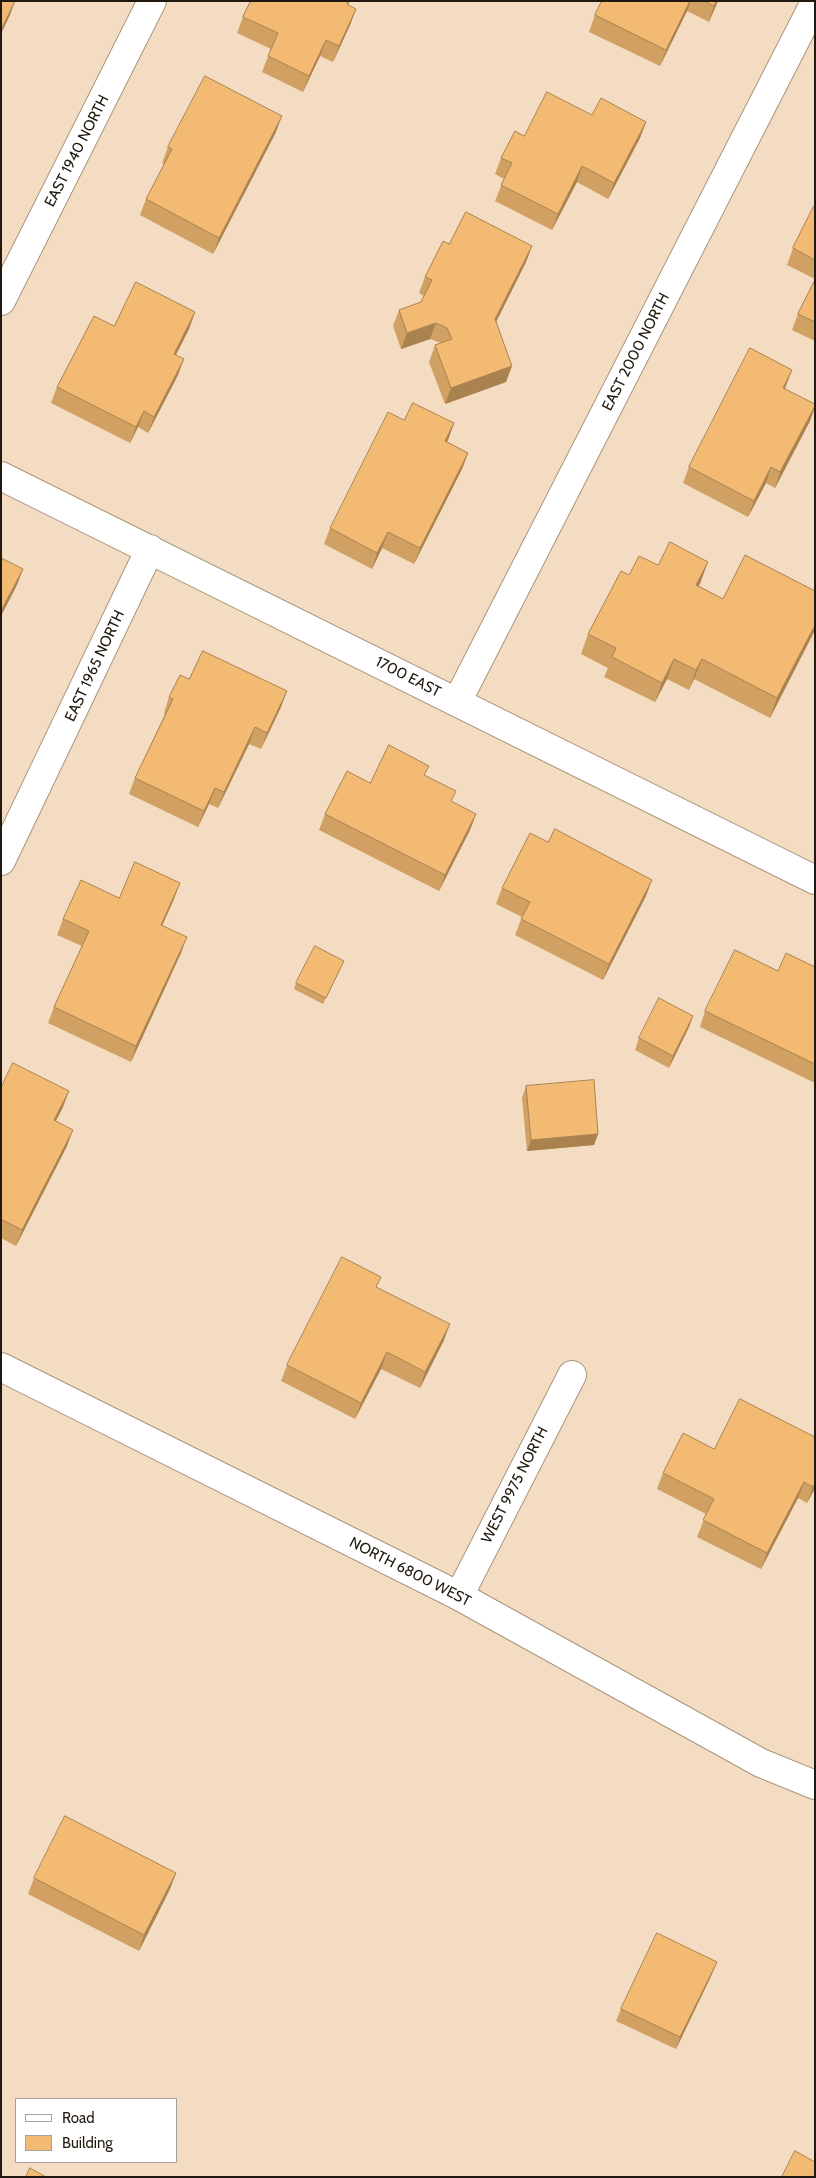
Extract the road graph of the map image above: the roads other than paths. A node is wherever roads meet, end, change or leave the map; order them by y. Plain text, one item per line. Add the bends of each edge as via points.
1 (152, 1) edge
2 (815, 2) edge
3 (1, 301) edge
4 (1, 476) edge
5 (150, 549) junction
6 (457, 702) junction
7 (1, 861) edge
8 (815, 880) edge
9 (1, 1367) edge
10 (572, 1375) dead end
11 (458, 1596) junction
12 (815, 1785) edge

1 - 3 street, EAST 1940 NORTH
2 - 6 street, EAST 2000 NORTH
4 - 5 street, 1700 EAST
5 - 6 street, 1700 EAST
5 - 7 street, EAST 1965 NORTH
6 - 8 street, 1700 EAST
9 - 11 street, NORTH 6800 WEST
10 - 11 street, WEST 9975 NORTH
11 - 12 street, NORTH 6800 WEST via 761,1762

